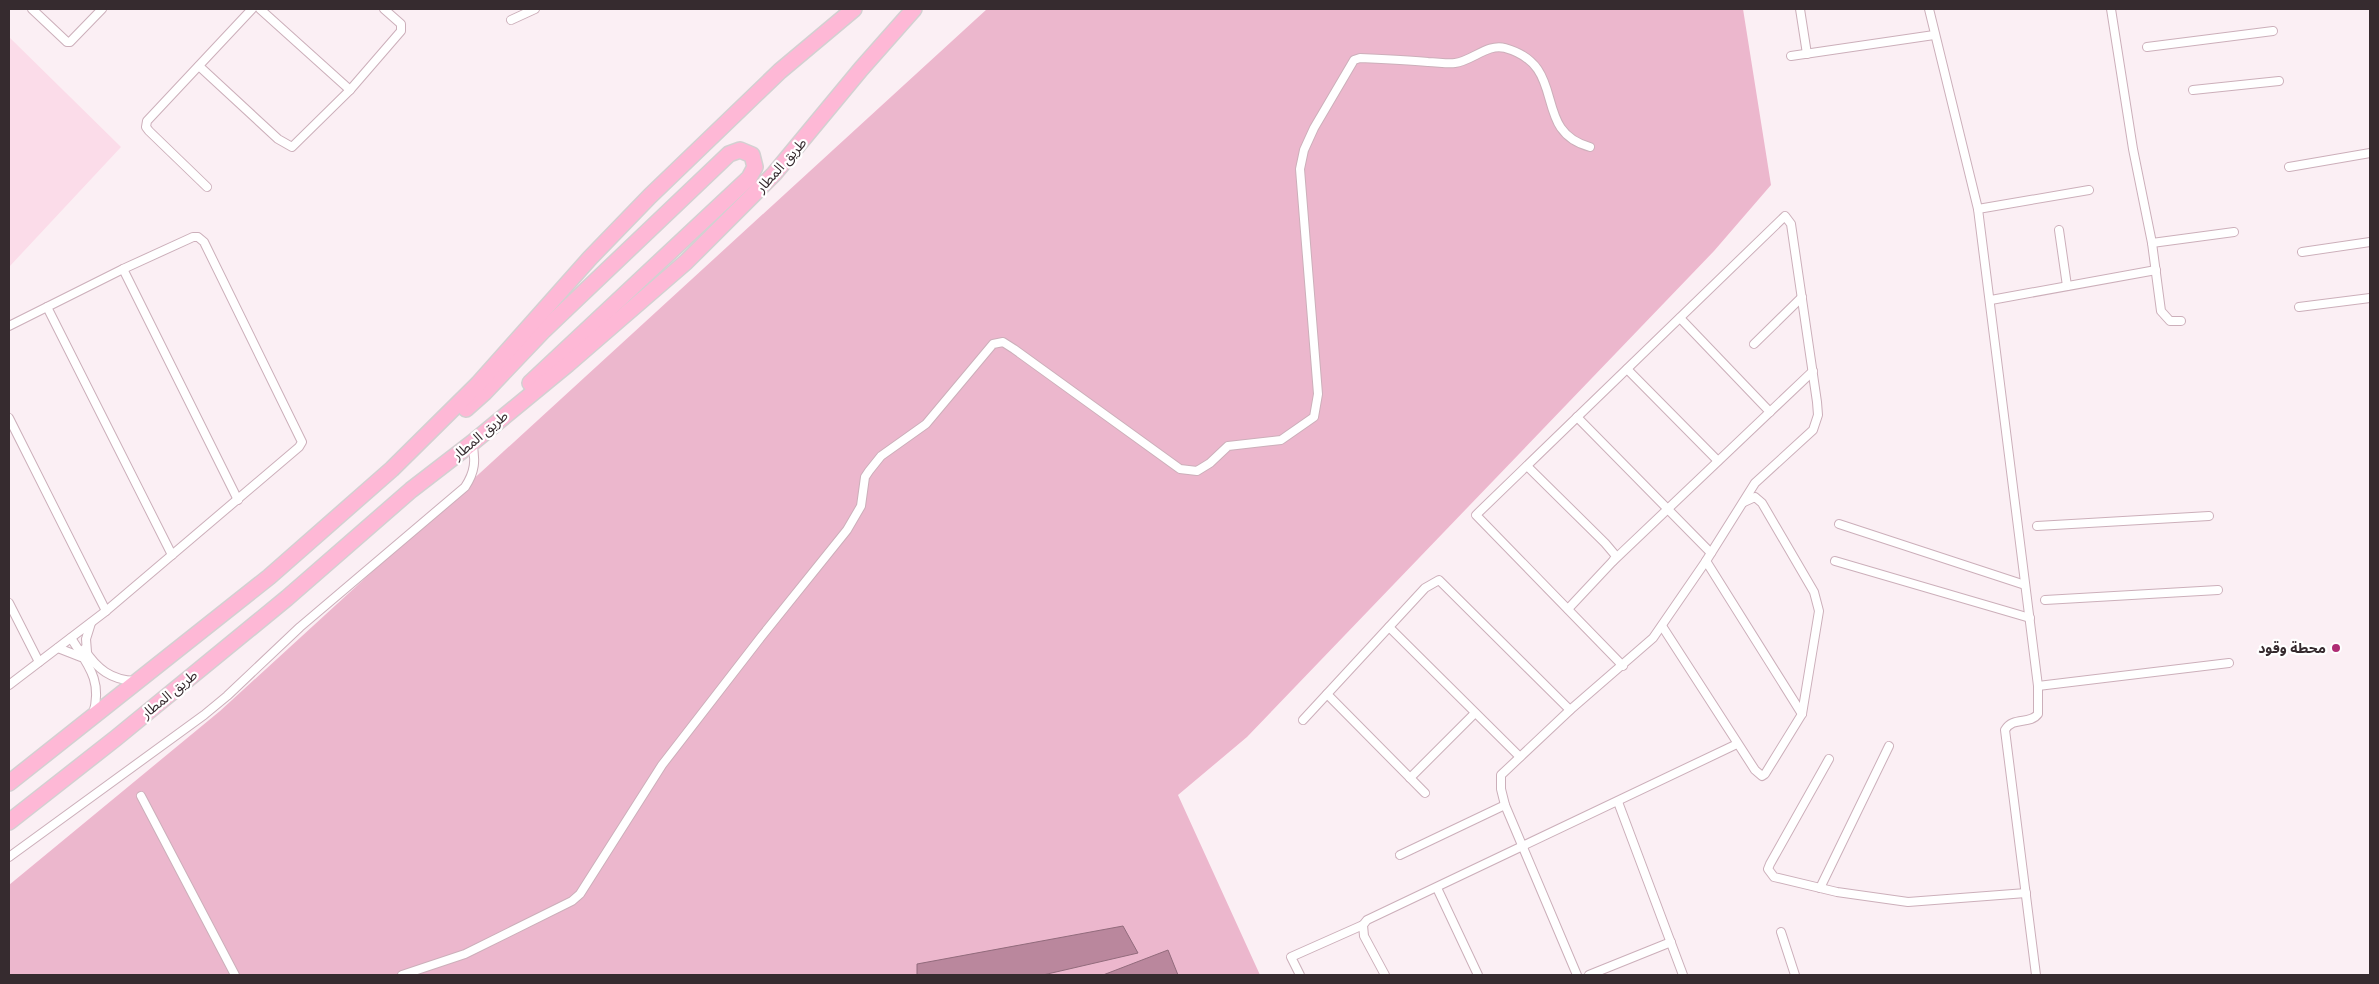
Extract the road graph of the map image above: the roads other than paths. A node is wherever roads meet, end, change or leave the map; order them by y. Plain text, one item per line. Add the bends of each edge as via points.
1 (32, 9) edge
2 (102, 9) edge
3 (252, 9) edge
4 (260, 9) edge
5 (384, 9) edge
6 (535, 9) edge
7 (854, 9) edge
8 (914, 9) edge
9 (1800, 9) edge
10 (1929, 9) edge
11 (2111, 9) edge
12 (511, 20) dead end
13 (2273, 31) dead end
14 (1934, 35) junction
15 (2148, 47) dead end
16 (1807, 54) junction
17 (1791, 56) dead end
18 (199, 66) junction
19 (2279, 81) dead end
20 (350, 90) junction
21 (2193, 90) dead end
22 (1590, 147) dead end
23 (2370, 153) edge
24 (2290, 167) dead end
25 (207, 187) dead end
26 (2089, 190) dead end
27 (1978, 209) junction
28 (2059, 230) dead end
29 (2234, 232) dead end
30 (2370, 242) edge
31 (2152, 243) junction
32 (2302, 252) dead end
33 (123, 269) junction
34 (2156, 270) junction
35 (2067, 286) junction
36 (1802, 297) junction
37 (2370, 298) edge
38 (1991, 300) junction
39 (47, 307) junction
40 (2299, 307) dead end
41 (1680, 318) junction
42 (2181, 321) dead end
43 (9, 326) edge
44 (1754, 344) dead end
45 (1627, 369) junction
46 (1813, 372) junction
47 (1770, 412) junction
48 (1577, 417) junction
49 (9, 418) edge
50 (472, 443) junction
51 (1718, 461) junction
52 (1527, 466) junction
53 (416, 486) junction
54 (358, 499) junction
55 (238, 500) junction
56 (1743, 502) junction
57 (1668, 509) junction
58 (2209, 516) dead end
59 (1839, 524) dead end
60 (2037, 526) dead end
61 (1711, 553) junction
62 (172, 555) junction
63 (1706, 560) junction
64 (1613, 561) junction
65 (1835, 561) dead end
66 (2026, 585) junction
67 (2218, 590) dead end
68 (2045, 600) dead end
69 (9, 603) edge
70 (1568, 609) junction
71 (106, 611) junction
72 (2030, 618) junction
73 (90, 623) junction
74 (1662, 626) junction
75 (1389, 627) junction
76 (72, 637) junction
77 (58, 648) junction
78 (85, 656) junction
79 (39, 662) junction
80 (2229, 664) dead end
81 (1623, 666) junction
82 (137, 682) junction
83 (9, 686) edge
84 (2038, 686) junction
85 (1327, 694) junction
86 (1570, 710) junction
87 (1475, 713) junction
88 (1802, 714) junction
89 (92, 717) junction
90 (1302, 720) dead end
91 (1738, 744) junction
92 (1889, 746) dead end
93 (1520, 757) junction
94 (1829, 759) dead end
95 (1410, 778) junction
96 (9, 783) edge
97 (1425, 794) dead end
98 (141, 796) dead end
99 (1618, 802) junction
100 (1505, 805) junction
101 (9, 822) edge
102 (1523, 847) junction
103 (1400, 855) dead end
104 (9, 857) edge
105 (1437, 888) junction
106 (1820, 888) junction
107 (2026, 893) junction
108 (1363, 925) junction
109 (1781, 932) dead end
110 (1671, 942) junction
111 (235, 975) edge
112 (402, 975) edge
113 (1300, 975) edge
114 (1385, 975) edge
115 (1478, 975) edge
116 (1577, 975) edge
117 (1589, 975) edge
118 (1683, 975) edge
119 (1795, 975) edge
120 (2036, 975) edge

1 - 2 street via 70,42
3 - 18 street
4 - 20 street
5 - 20 street via 401,24 401,31
6 - 12 street
7 - 54 highway via 780,71 650,196 478,384
8 - 50 highway, طريق المطار via 780,167 731,219 594,343
9 - 16 street
10 - 14 street
11 - 31 street
13 - 15 street
14 - 16 street
14 - 27 street
16 - 17 street
18 - 20 street via 290,147
18 - 25 street via 153,114 146,127
19 - 21 street
22 - 112 street via 1576,144 1561,130 1555,120 1548,88 1534,63 1504,47 1489,49 1455,64 1354,60 1314,128 1300,169 1318,394 1314,417 1281,440 1228,446 1203,468 1189,471 1180,468 1014,349 1003,342 993,344 926,424 881,456 869,471 861,506 848,530 662,765 580,894 572,901 465,954
23 - 24 street
26 - 27 street
27 - 38 street
28 - 35 street
29 - 31 street
30 - 32 street
31 - 34 street
33 - 39 street
33 - 55 street
33 - 55 street via 193,237 201,238 302,438 301,445
34 - 35 street
34 - 42 street via 2161,311 2170,321
35 - 38 street
36 - 41 street via 1791,224 1785,216
36 - 44 street
36 - 46 street
37 - 40 street
38 - 66 street
39 - 43 street
39 - 62 street
41 - 45 street
41 - 47 street
45 - 48 street
45 - 51 street
46 - 47 street
46 - 56 street via 1818,415 1813,430 1763,473
47 - 51 street
48 - 52 street
48 - 57 street
49 - 71 street
50 - 53 highway, طريق المطار
50 - 104 street via 476,458 465,486 300,627 211,709
51 - 57 street
52 - 64 street via 1614,552
52 - 70 street via 1476,515
53 - 54 highway via 748,178 755,167 752,155 740,150 729,154 542,332 484,393
53 - 101 highway, طريق المطار via 272,610
54 - 82 highway via 269,577
55 - 62 street
56 - 61 street
56 - 88 street via 1755,497 1762,503 1818,603 1818,622
57 - 61 street
57 - 64 street
58 - 60 street
59 - 66 street
61 - 63 street
62 - 71 street
63 - 74 street
63 - 88 street
64 - 70 street
65 - 72 street
66 - 72 street
67 - 68 street
69 - 79 street
70 - 81 street
71 - 73 street
72 - 84 street
73 - 76 street
73 - 78 street
74 - 81 street
74 - 91 street
75 - 85 street
75 - 86 street via 1426,588 1439,580
75 - 87 street
76 - 77 street
76 - 78 street
77 - 78 street
77 - 79 street
78 - 82 street via 107,674
78 - 89 street via 96,682
79 - 83 street
80 - 84 street
81 - 86 street
82 - 89 highway
84 - 107 street via 2038,714 2032,719 2012,722 2005,730
85 - 90 street
85 - 95 street
86 - 93 street
87 - 93 street
87 - 95 street
88 - 91 street via 1762,776
89 - 96 highway
91 - 99 street
92 - 106 street
93 - 100 street via 1500,775
94 - 106 street via 1768,869 1774,877
95 - 97 street
98 - 111 street
99 - 102 street
99 - 110 street
100 - 102 street
100 - 103 street
102 - 105 street
102 - 116 street
105 - 108 street via 1375,915
105 - 115 street
106 - 107 street via 1908,902
107 - 120 street
108 - 113 street via 1291,957
108 - 114 street via 1364,936
109 - 119 street
110 - 117 street
110 - 118 street

